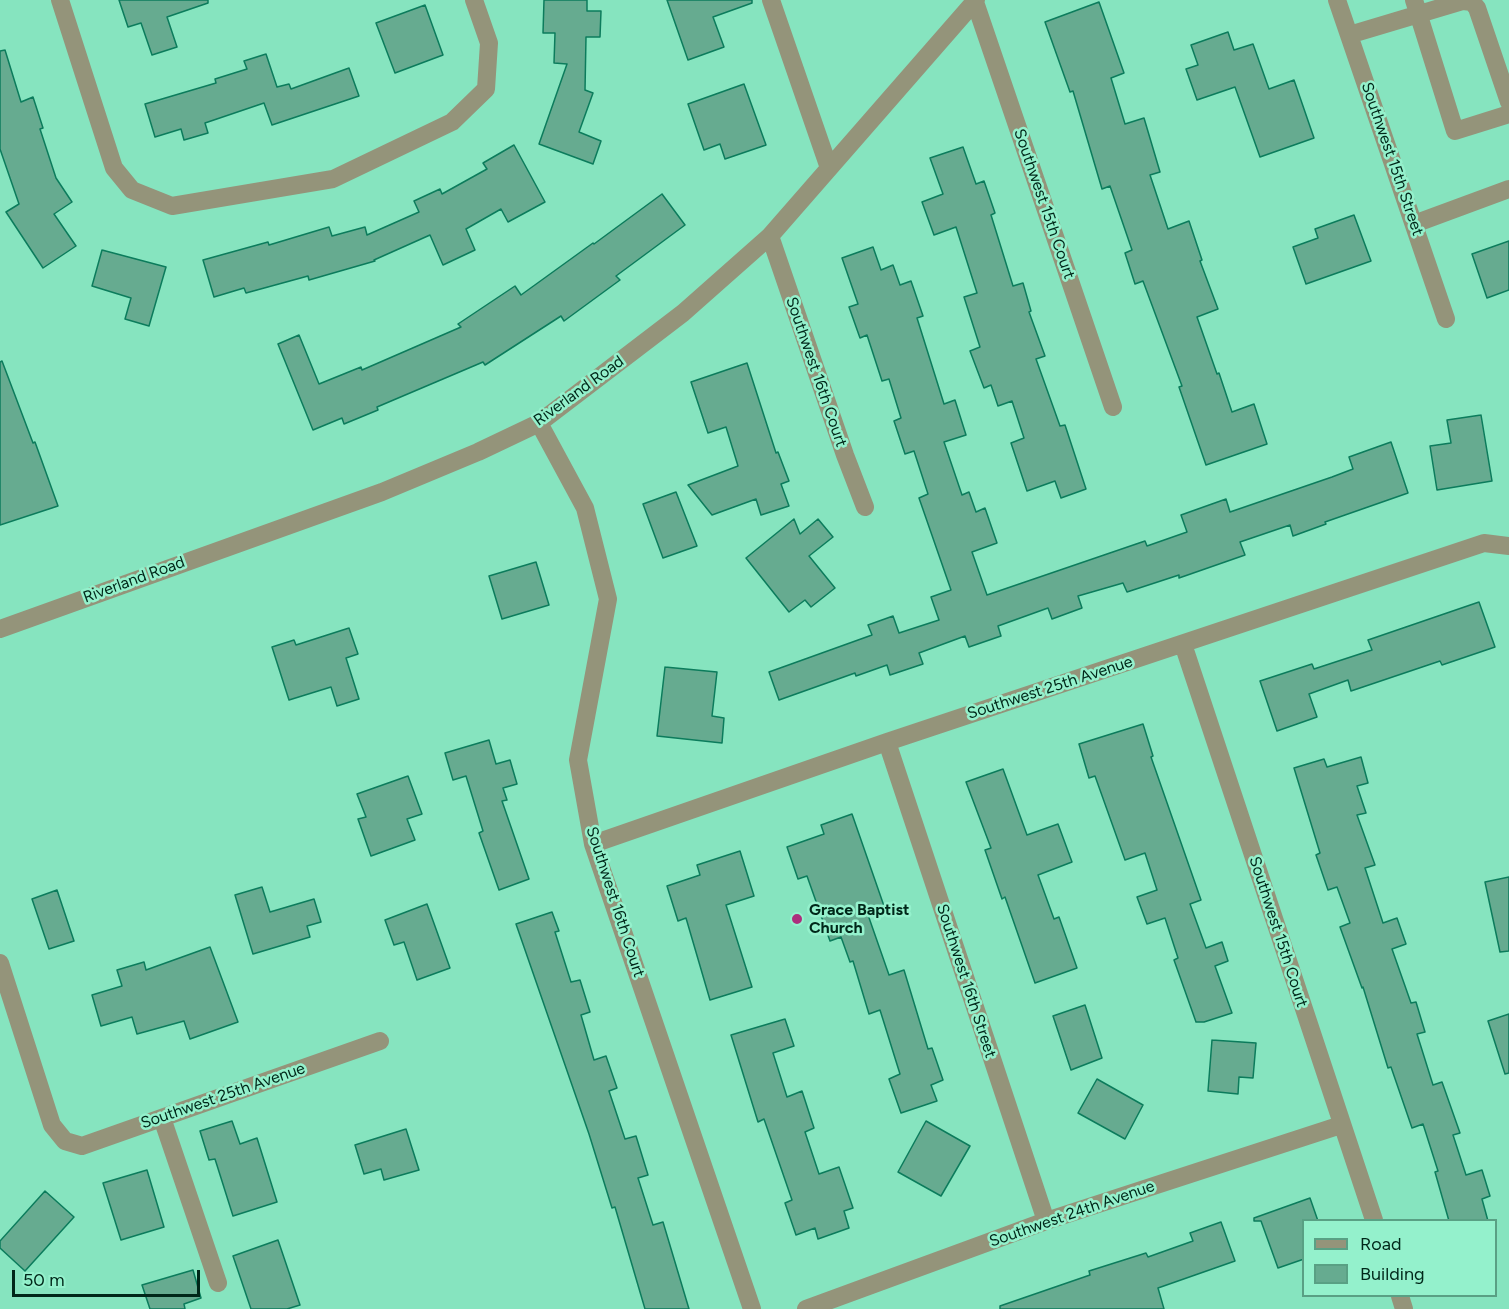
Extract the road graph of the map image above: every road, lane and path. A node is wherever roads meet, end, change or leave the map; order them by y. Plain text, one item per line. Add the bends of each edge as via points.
1 (60, 0) edge
2 (474, 0) edge
3 (771, 0) edge
4 (1337, 0) edge
5 (976, 1) edge
6 (1417, 7) edge
7 (1349, 34) junction
8 (1509, 102) edge
9 (1509, 114) edge
10 (829, 168) junction
11 (1509, 189) edge
12 (1414, 224) junction
13 (770, 237) junction
14 (1446, 319) dead end
15 (1113, 407) dead end
16 (538, 423) junction
17 (865, 507) dead end
18 (1509, 546) edge
19 (0, 629) edge
20 (1182, 644) junction
21 (887, 742) junction
22 (593, 844) junction
23 (0, 963) edge
24 (380, 1041) dead end
25 (162, 1118) junction
26 (1341, 1125) junction
27 (1373, 1219) edge
28 (1046, 1221) junction
29 (218, 1283) dead end
30 (752, 1309) edge
31 (806, 1309) edge

1 - 2 street via 114,168 132,190 172,206 333,179 452,122 486,89 489,43
3 - 10 street
4 - 7 street, Southwest 15th Street
5 - 10 street, Riverland Road
5 - 15 street, Southwest 15th Court
6 - 7 street
6 - 8 street via 1472,2
6 - 9 street via 1455,131
7 - 12 street, Southwest 15th Street
10 - 13 street, Riverland Road
11 - 12 street
12 - 14 street, Southwest 15th Street
13 - 16 street, Riverland Road via 682,313
13 - 17 street, Southwest 16th Court
16 - 19 street, Riverland Road via 382,492
16 - 22 street, Southwest 16th Court via 585,508 608,599 578,760
18 - 20 street, Southwest 25th Avenue via 1484,543
20 - 21 street, Southwest 25th Avenue
20 - 26 street, Southwest 15th Court
21 - 22 street, Southwest 25th Avenue
21 - 28 street, Southwest 16th Street
22 - 30 street, Southwest 16th Court
23 - 25 street, Southwest 25th Avenue via 52,1125 65,1141 82,1146
24 - 25 street, Southwest 25th Avenue
25 - 29 street
26 - 27 street, Southwest 15th Court
26 - 28 street, Southwest 24th Avenue
28 - 31 street, Southwest 24th Avenue

